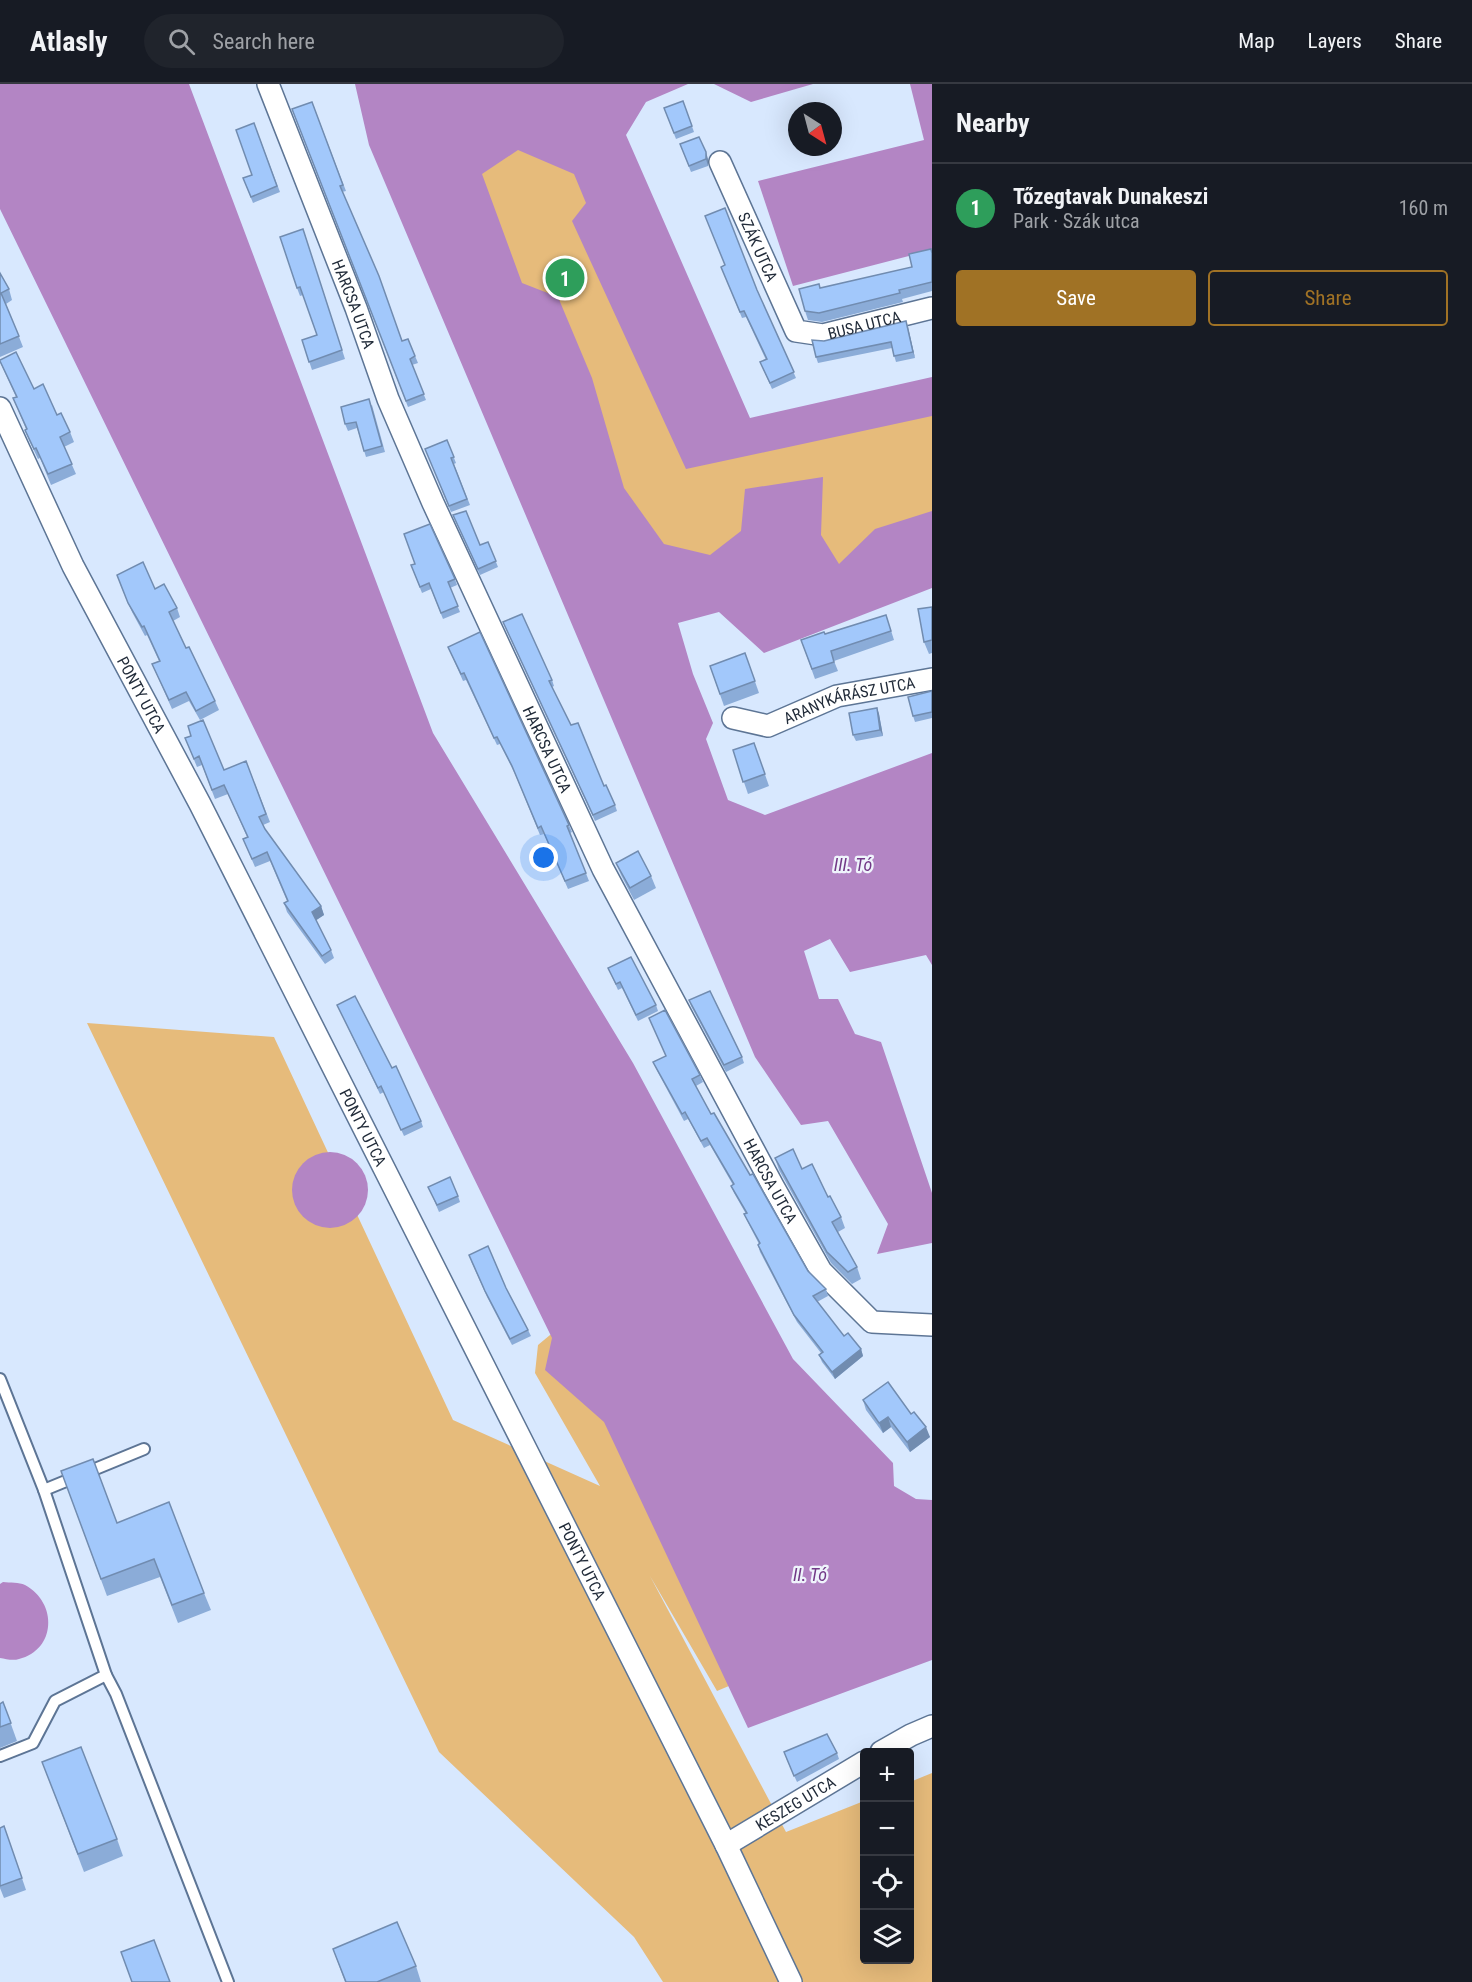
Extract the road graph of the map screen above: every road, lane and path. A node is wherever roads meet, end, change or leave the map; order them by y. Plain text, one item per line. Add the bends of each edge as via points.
1 (268, 84) edge
2 (720, 162) dead end
3 (932, 308) edge
4 (796, 331) joint
5 (0, 408) edge
6 (932, 679) edge
7 (733, 718) dead end
8 (932, 1325) edge
9 (0, 1379) edge
10 (144, 1449) dead end
11 (44, 1490) junction
12 (106, 1675) junction
13 (932, 1726) edge
14 (888, 1748) edge
15 (0, 1756) edge
16 (860, 1764) edge
17 (726, 1845) junction
18 (228, 1982) edge
19 (791, 1982) edge

1 - 8 street, HARCSA UTCA via 388,399 609,880 821,1271 872,1322
2 - 4 street, SZÁK UTCA
3 - 4 street, BUSA UTCA via 823,335
5 - 17 street, PONTY UTCA via 73,566 200,804
6 - 7 street, ARANYKÁRÁSZ UTCA via 837,696 768,726
9 - 11 lane
10 - 11 lane
11 - 12 lane
12 - 15 lane via 55,1701 33,1743
12 - 18 lane
13 - 14 street
16 - 17 street, KESZEG UTCA
17 - 19 street, PONTY UTCA

